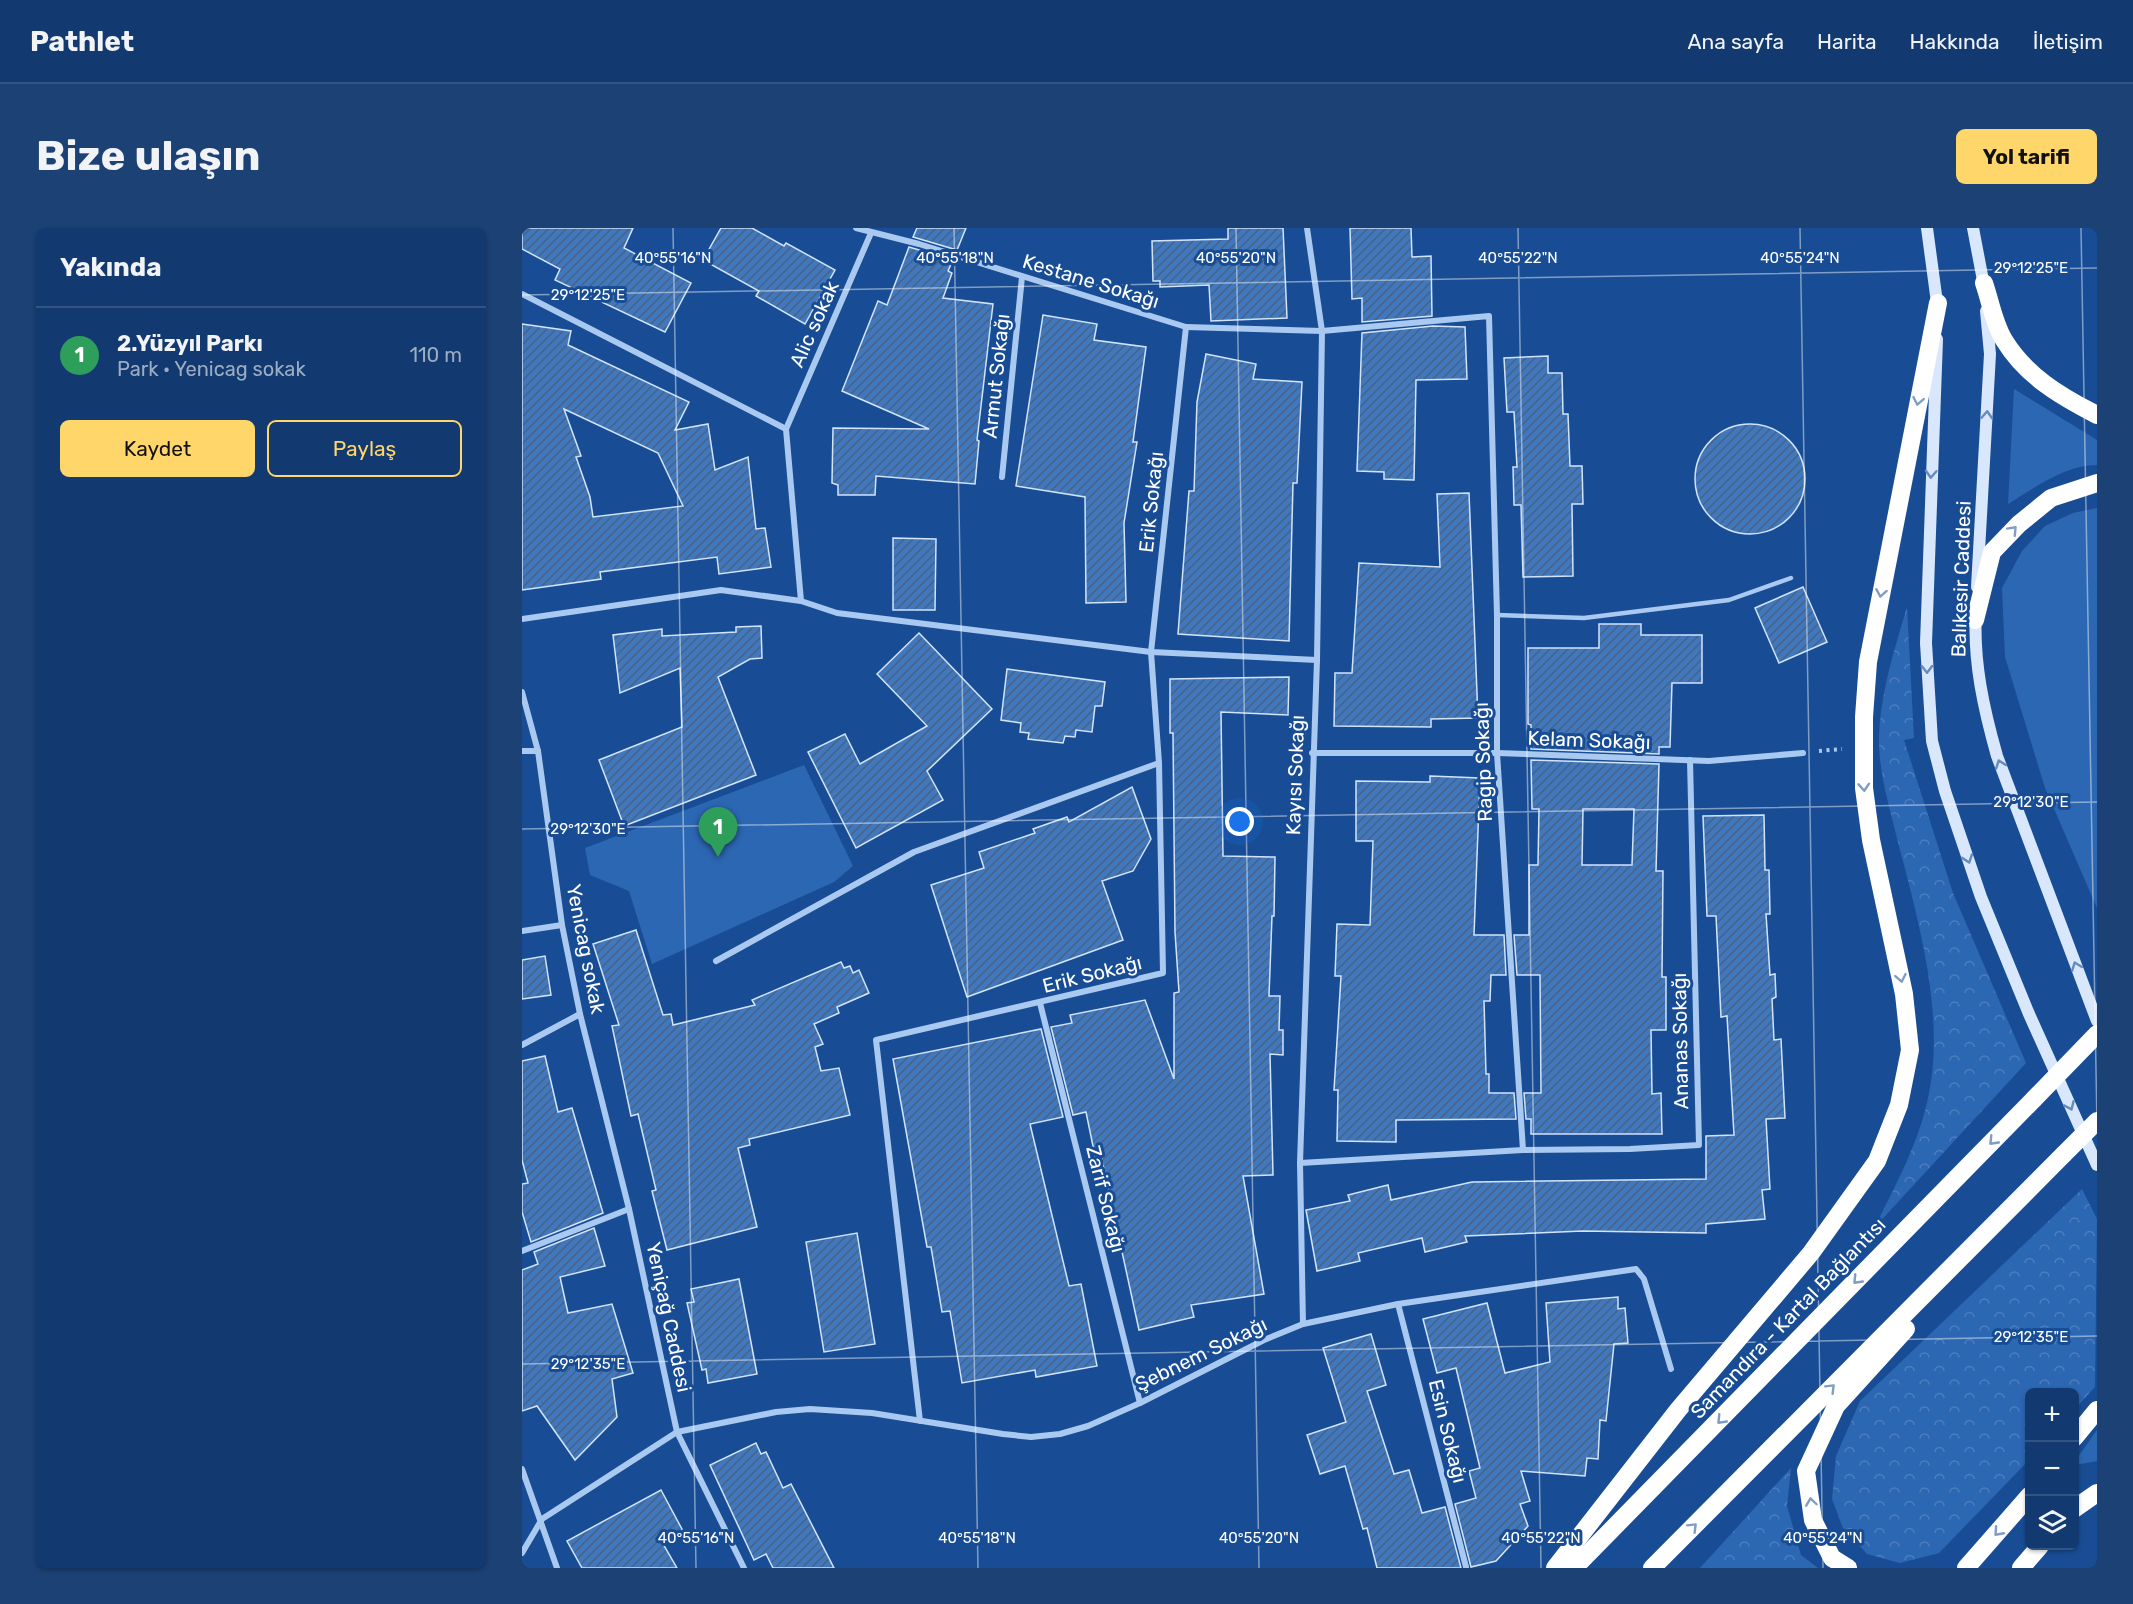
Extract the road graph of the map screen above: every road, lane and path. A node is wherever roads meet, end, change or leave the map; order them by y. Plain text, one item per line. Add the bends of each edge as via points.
1 (856, 228) edge
2 (1307, 228) edge
3 (1927, 228) edge
4 (1973, 228) edge
5 (871, 233) junction
6 (1022, 278) junction
7 (1984, 283) junction
8 (522, 294) edge
9 (1938, 303) junction
10 (1186, 327) junction
11 (1322, 331) junction
12 (2097, 415) edge
13 (786, 429) junction
14 (1002, 477) dead end
15 (2097, 483) edge
16 (1791, 578) dead end
17 (801, 601) junction
18 (1497, 615) junction
19 (522, 619) edge
20 (1975, 621) junction
21 (1151, 652) junction
22 (1317, 660) junction
23 (522, 692) edge
24 (1863, 747) junction
25 (522, 751) edge
26 (538, 751) junction
27 (1312, 753) junction
28 (1497, 753) junction
29 (1803, 753) joint
30 (1690, 760) junction
31 (1159, 763) junction
32 (562, 925) junction
33 (522, 931) edge
34 (716, 961) dead end
35 (1040, 1003) junction
36 (580, 1014) junction
37 (2097, 1020) edge
38 (2097, 1034) edge
39 (522, 1044) edge
40 (2097, 1121) edge
41 (1523, 1150) junction
42 (2064, 1154) junction
43 (1300, 1163) junction
44 (2097, 1165) edge
45 (629, 1209) junction
46 (522, 1251) edge
47 (1398, 1304) junction
48 (1303, 1324) junction
49 (1671, 1369) dead end
50 (1140, 1403) junction
51 (2097, 1410) edge
52 (920, 1421) junction
53 (677, 1432) junction
54 (2079, 1432) edge
55 (522, 1469) edge
56 (2097, 1493) edge
57 (2029, 1496) edge
58 (2079, 1506) edge
59 (542, 1520) junction
60 (2036, 1550) edge
61 (522, 1554) edge
62 (1466, 1567) edge
63 (557, 1568) edge
64 (744, 1568) edge
65 (1555, 1568) edge
66 (1574, 1568) edge
67 (1652, 1568) edge
68 (1848, 1568) edge
69 (1966, 1568) edge
70 (2021, 1568) edge

1 - 5 street, Kestane Sokağı
2 - 11 street, Kayısı Sokağı
3 - 9 main road, Balıkesir Caddesi
4 - 7 main road, Balıkesir Caddesi
5 - 6 street, Kestane Sokağı via 919,244
5 - 13 street, Alic sokak
6 - 10 street, Kestane Sokağı
6 - 14 street, Armut Sokağı
7 - 12 highway via 2003,339 2034,377
20 -> 7 main road, Balıkesir Caddesi via 1990,354
8 - 13 street
9 -> 24 highway via 1868,662
9 -> 44 main road, Balıkesir Caddesi via 1926,643 1932,741 1982,897
10 - 11 street, Kestane Sokağı
10 - 21 street, Erik Sokağı
11 - 18 street, Ragip Sokağı via 1489,316
11 - 22 street, Kayısı Sokağı
13 - 17 street
20 -> 15 highway via 1992,552 2051,498
16 - 18 lane via 1729,600 1584,618
17 - 19 street via 721,590
17 - 21 street via 837,613
18 - 28 street, Ragip Sokağı
37 -> 20 main road, Balıkesir Caddesi via 1997,756 1982,694
21 - 22 street
21 - 31 street, Erik Sokağı
22 - 27 street, Kayısı Sokağı
23 - 26 street, Yenicag sokak
24 - 29 path
24 -> 65 highway via 1871,840 1904,994 1910,1050 1899,1105 1877,1161 1811,1253 1678,1410
25 - 26 street
26 - 32 street, Yenicag sokak
27 - 28 street, Kelam Sokağı
27 - 43 street, Kayısı Sokağı
28 - 30 street, Kelam Sokağı
28 - 41 street, Ragip Sokağı
29 - 30 street, Kelam Sokağı
30 - 41 street, Ananas Sokağı via 1699,1145
31 - 34 street via 914,852
31 - 35 street, Erik Sokağı via 1163,973
32 - 33 street
32 - 36 street, Yenicag sokak
35 - 50 street, Zarif Sokağı
35 - 52 street, Erik Sokağı via 876,1040
36 - 39 street
36 - 45 street, Yenicag sokak
38 -> 66 highway, Samandıra - Kartal Bağlantısı, bridge
40 - 42 highway, bridge
41 - 43 street
67 -> 42 highway
68 -> 42 highway via 1832,1558 1813,1520 1806,1471 1836,1407
43 - 48 street, Kayısı Sokağı
45 - 46 street
45 - 53 street, Yeniçağ Caddesi
47 - 48 street, Şebnem Sokağı
47 - 49 street, Şebnem Sokağı via 1635,1269 1644,1279
47 - 62 street, Esin Sokağı
48 - 50 street, Şebnem Sokağı
50 - 52 street, Şebnem Sokağı via 1088,1426 1041,1436
51 - 54 highway
52 - 53 street, Şebnem Sokağı via 810,1409
53 - 59 street
53 - 64 street, Yeniçağ Caddesi
55 - 59 street
56 - 58 highway
57 -> 69 highway
59 - 61 street
59 - 63 street
60 - 70 highway

